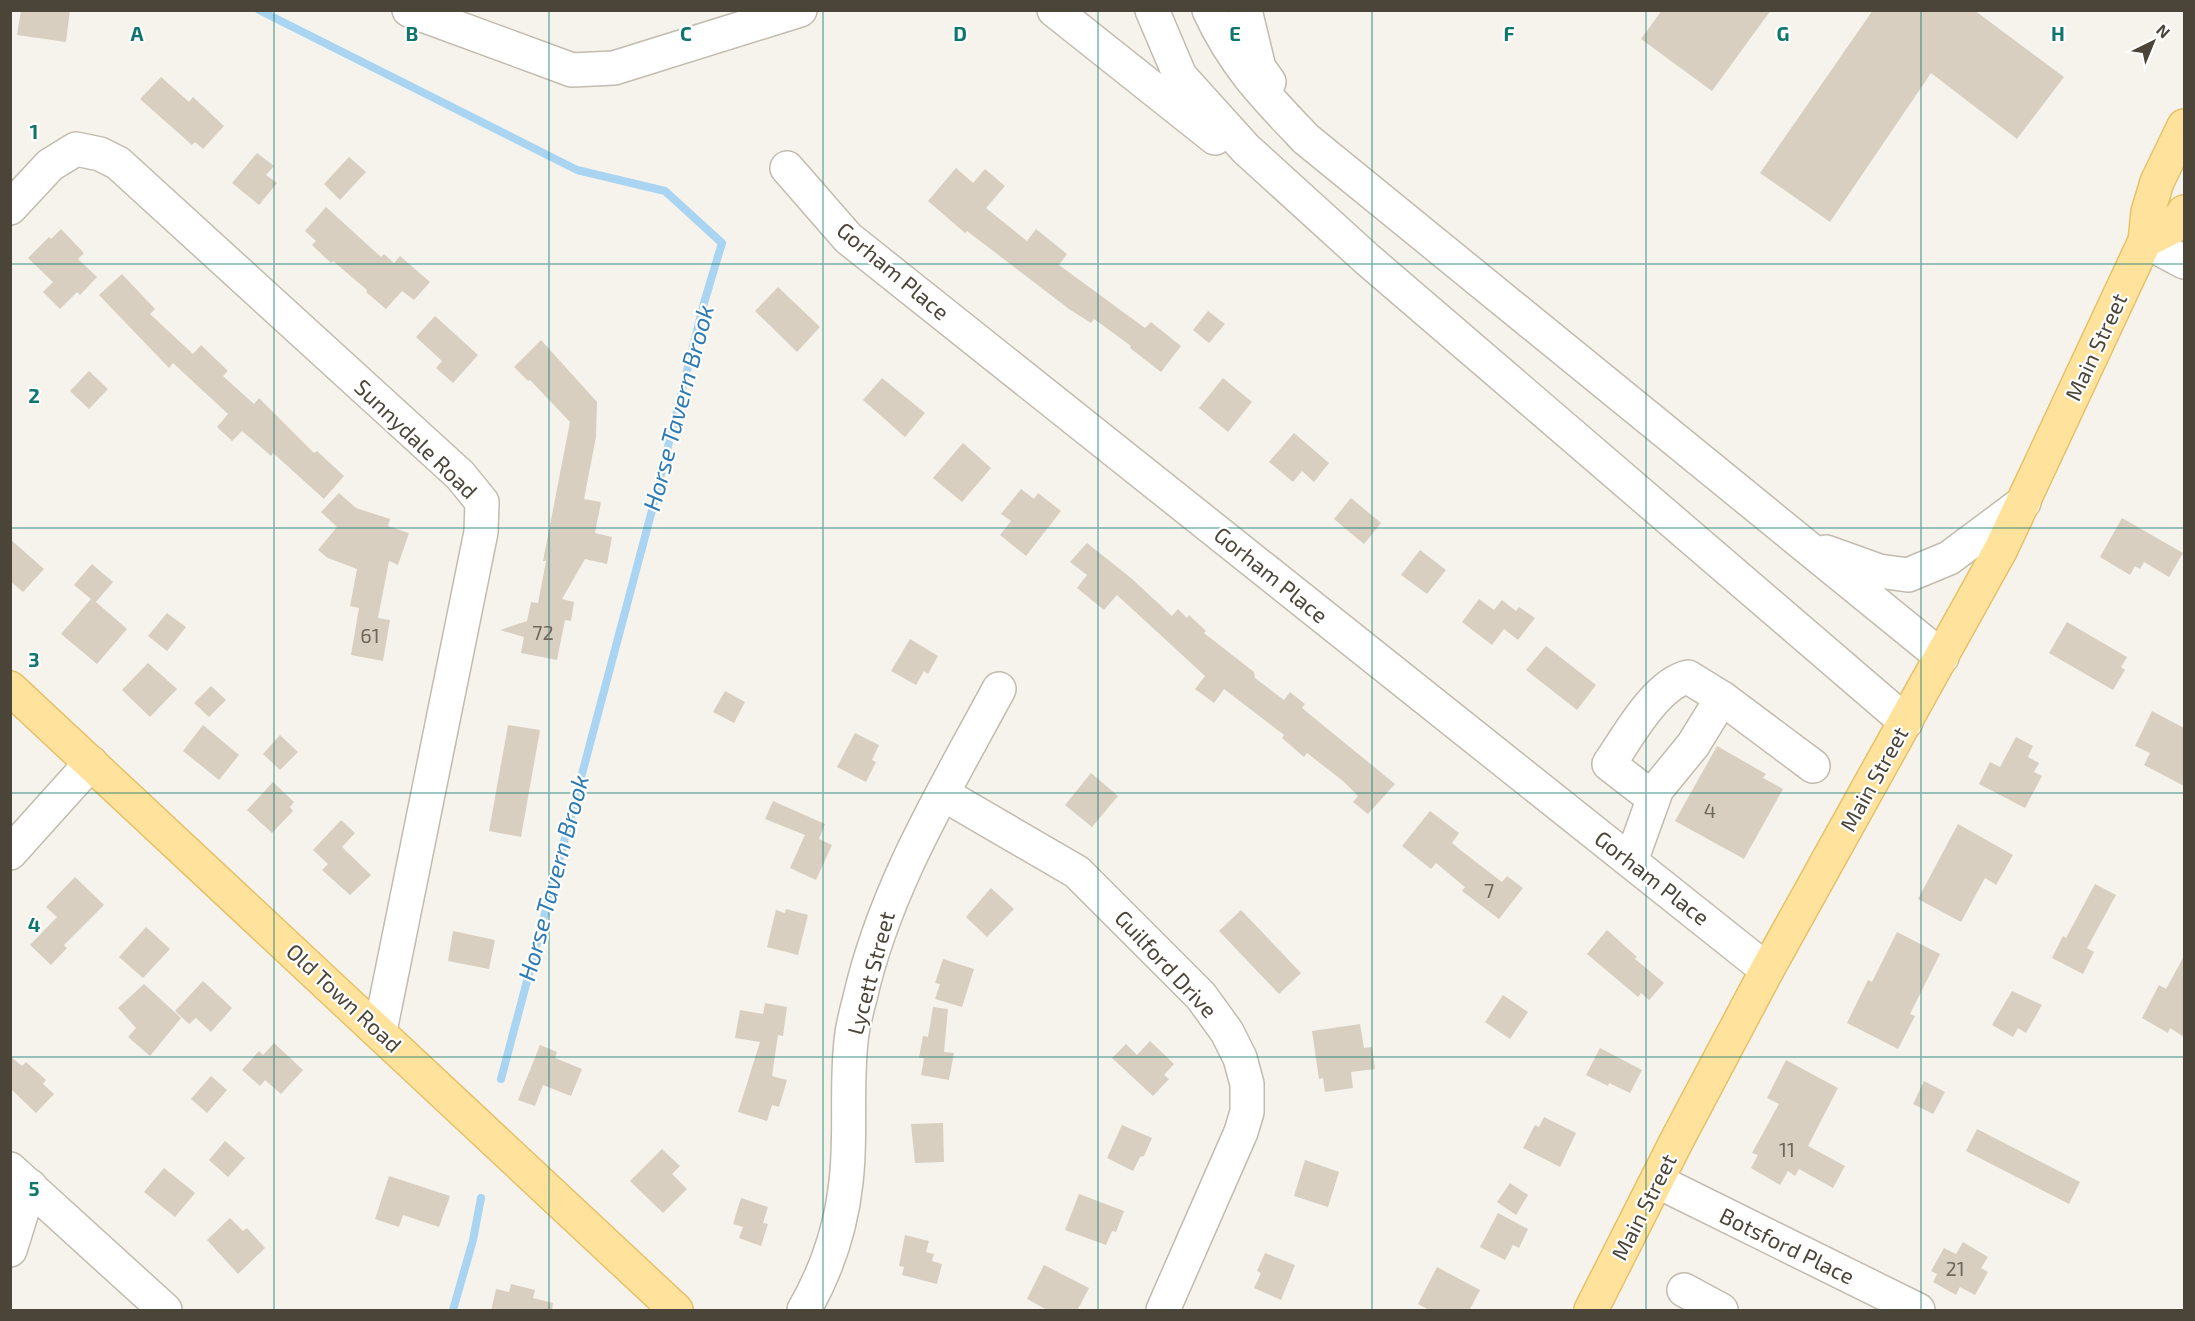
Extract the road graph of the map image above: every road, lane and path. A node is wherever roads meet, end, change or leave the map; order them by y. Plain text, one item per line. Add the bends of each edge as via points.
1 (409, 10) edge
2 (800, 10) edge
3 (1054, 10) edge
4 (1152, 10) edge
5 (1209, 10) edge
6 (1245, 10) edge
7 (748, 18) edge
8 (2184, 126) edge
9 (1306, 139) junction
10 (787, 168) dead end
11 (10, 208) edge
12 (2184, 212) edge
13 (2145, 241) junction
14 (1367, 259) junction
15 (2184, 262) edge
16 (2024, 502) junction
17 (1804, 545) junction
18 (1942, 657) junction
19 (10, 688) edge
20 (999, 688) dead end
21 (1722, 698) junction
22 (1906, 722) junction
23 (91, 762) junction
24 (1813, 766) dead end
25 (944, 794) junction
26 (1653, 798) junction
27 (10, 853) edge
28 (1631, 861) junction
29 (1767, 970) junction
30 (380, 1032) junction
31 (20, 1178) edge
32 (1657, 1181) junction
33 (10, 1250) edge
34 (1684, 1290) dead end
35 (165, 1311) edge
36 (676, 1311) edge
37 (804, 1311) edge
38 (1163, 1311) edge
39 (1591, 1311) edge
40 (1721, 1311) edge
41 (1918, 1311) edge

1 - 7 street via 572,70 614,68
2 - 7 street
3 - 14 street
4 - 14 street via 1180,76 1246,149
5 - 9 street via 1222,39 1257,88
6 - 9 street via 1259,68
8 - 13 main road, Main Street via 2157,182
9 - 17 street
10 - 28 street, Gorham Place via 848,238
11 - 30 street, Sunnydale Road via 50,165 76,149 100,154 118,164 460,475 482,502 481,532
12 - 13 main road via 2174,226
13 - 15 street
13 - 16 main road, Main Street
14 - 22 street
16 - 17 street via 1949,558 1908,575
16 - 18 main road, Main Street
17 - 18 street
18 - 22 main road, Main Street
19 - 23 main road, Old Town Road
20 - 25 street, Lycett Street
21 - 24 street
21 - 26 street
21 - 26 street via 1688,677 1677,679 1664,690 1609,764
22 - 29 main road, Main Street
23 - 27 street
23 - 30 main road, Old Town Road
25 - 37 street, Lycett Street via 900,878 877,935 860,995 852,1033 841,1216 833,1249
25 - 38 street, Guilford Drive via 1077,872 1201,996 1240,1058 1246,1084 1241,1132
26 - 28 street
28 - 29 street, Gorham Place
29 - 32 main road, Main Street
30 - 36 main road, Old Town Road
31 - 33 street
31 - 35 street
32 - 39 main road, Main Street
32 - 41 street, Botsford Place
34 - 40 street

